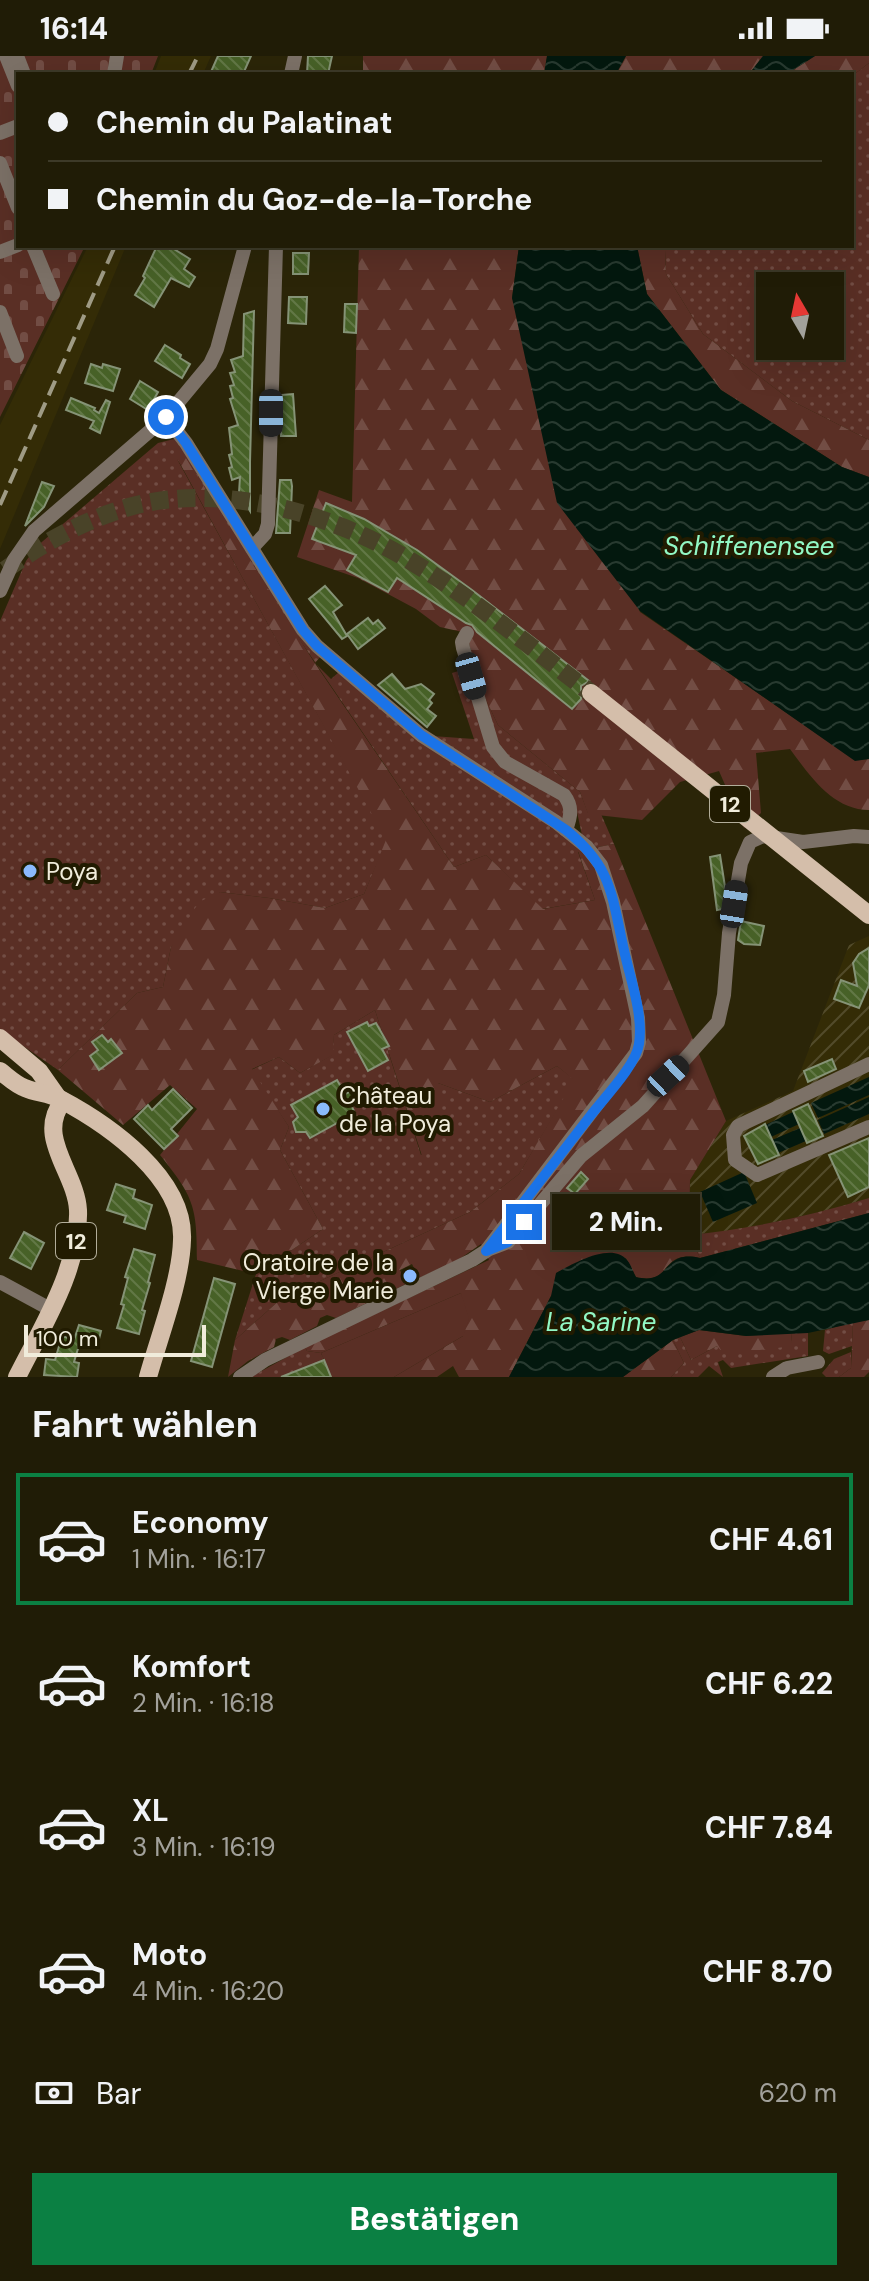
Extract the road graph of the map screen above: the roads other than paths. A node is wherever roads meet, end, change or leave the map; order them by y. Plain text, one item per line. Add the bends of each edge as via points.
1 (6, 56) edge
2 (16, 81) edge
3 (0, 163) edge
4 (16, 203) edge
5 (34, 248) edge
6 (244, 248) edge
7 (275, 248) edge
8 (53, 294) dead end
9 (0, 312) edge
10 (17, 356) dead end
11 (166, 417) junction
12 (252, 548) junction
13 (0, 591) edge
14 (467, 633) dead end
15 (591, 693) tunnel mouth
16 (566, 830) junction
17 (869, 837) edge
18 (869, 915) edge
19 (0, 1038) edge
20 (0, 1058) edge
21 (869, 1064) edge
22 (0, 1071) edge
23 (60, 1099) junction
24 (869, 1127) edge
25 (486, 1251) junction
26 (0, 1282) edge
27 (50, 1309) junction
28 (818, 1362) dead end
29 (17, 1377) edge
30 (148, 1377) edge
31 (240, 1377) edge
32 (773, 1377) edge

1 - 2 street
3 - 4 street
5 - 8 street
6 - 11 street via 217,349
7 - 12 street via 268,524
9 - 10 street
11 - 12 street
11 - 13 street via 34,531
12 - 16 street via 303,630 334,663 421,735
14 - 16 street via 463,648 493,747 505,762 564,795 571,816
15 - 18 main road, 12, bridge
16 - 25 street via 601,865 638,1018 639,1042 616,1083
17 - 25 street via 803,842 763,836 750,842 741,863 718,1022 643,1106 581,1156 508,1242
19 - 23 main road via 39,1071
20 - 23 main road
21 - 24 street via 738,1126 733,1135 735,1160 757,1175
22 - 23 main road via 22,1088
23 - 27 main road, 12 via 51,1128 77,1198 77,1237
23 - 30 main road via 146,1161 177,1205 183,1238
25 - 31 street
26 - 27 street
27 - 29 main road, 12
28 - 32 street via 787,1368

